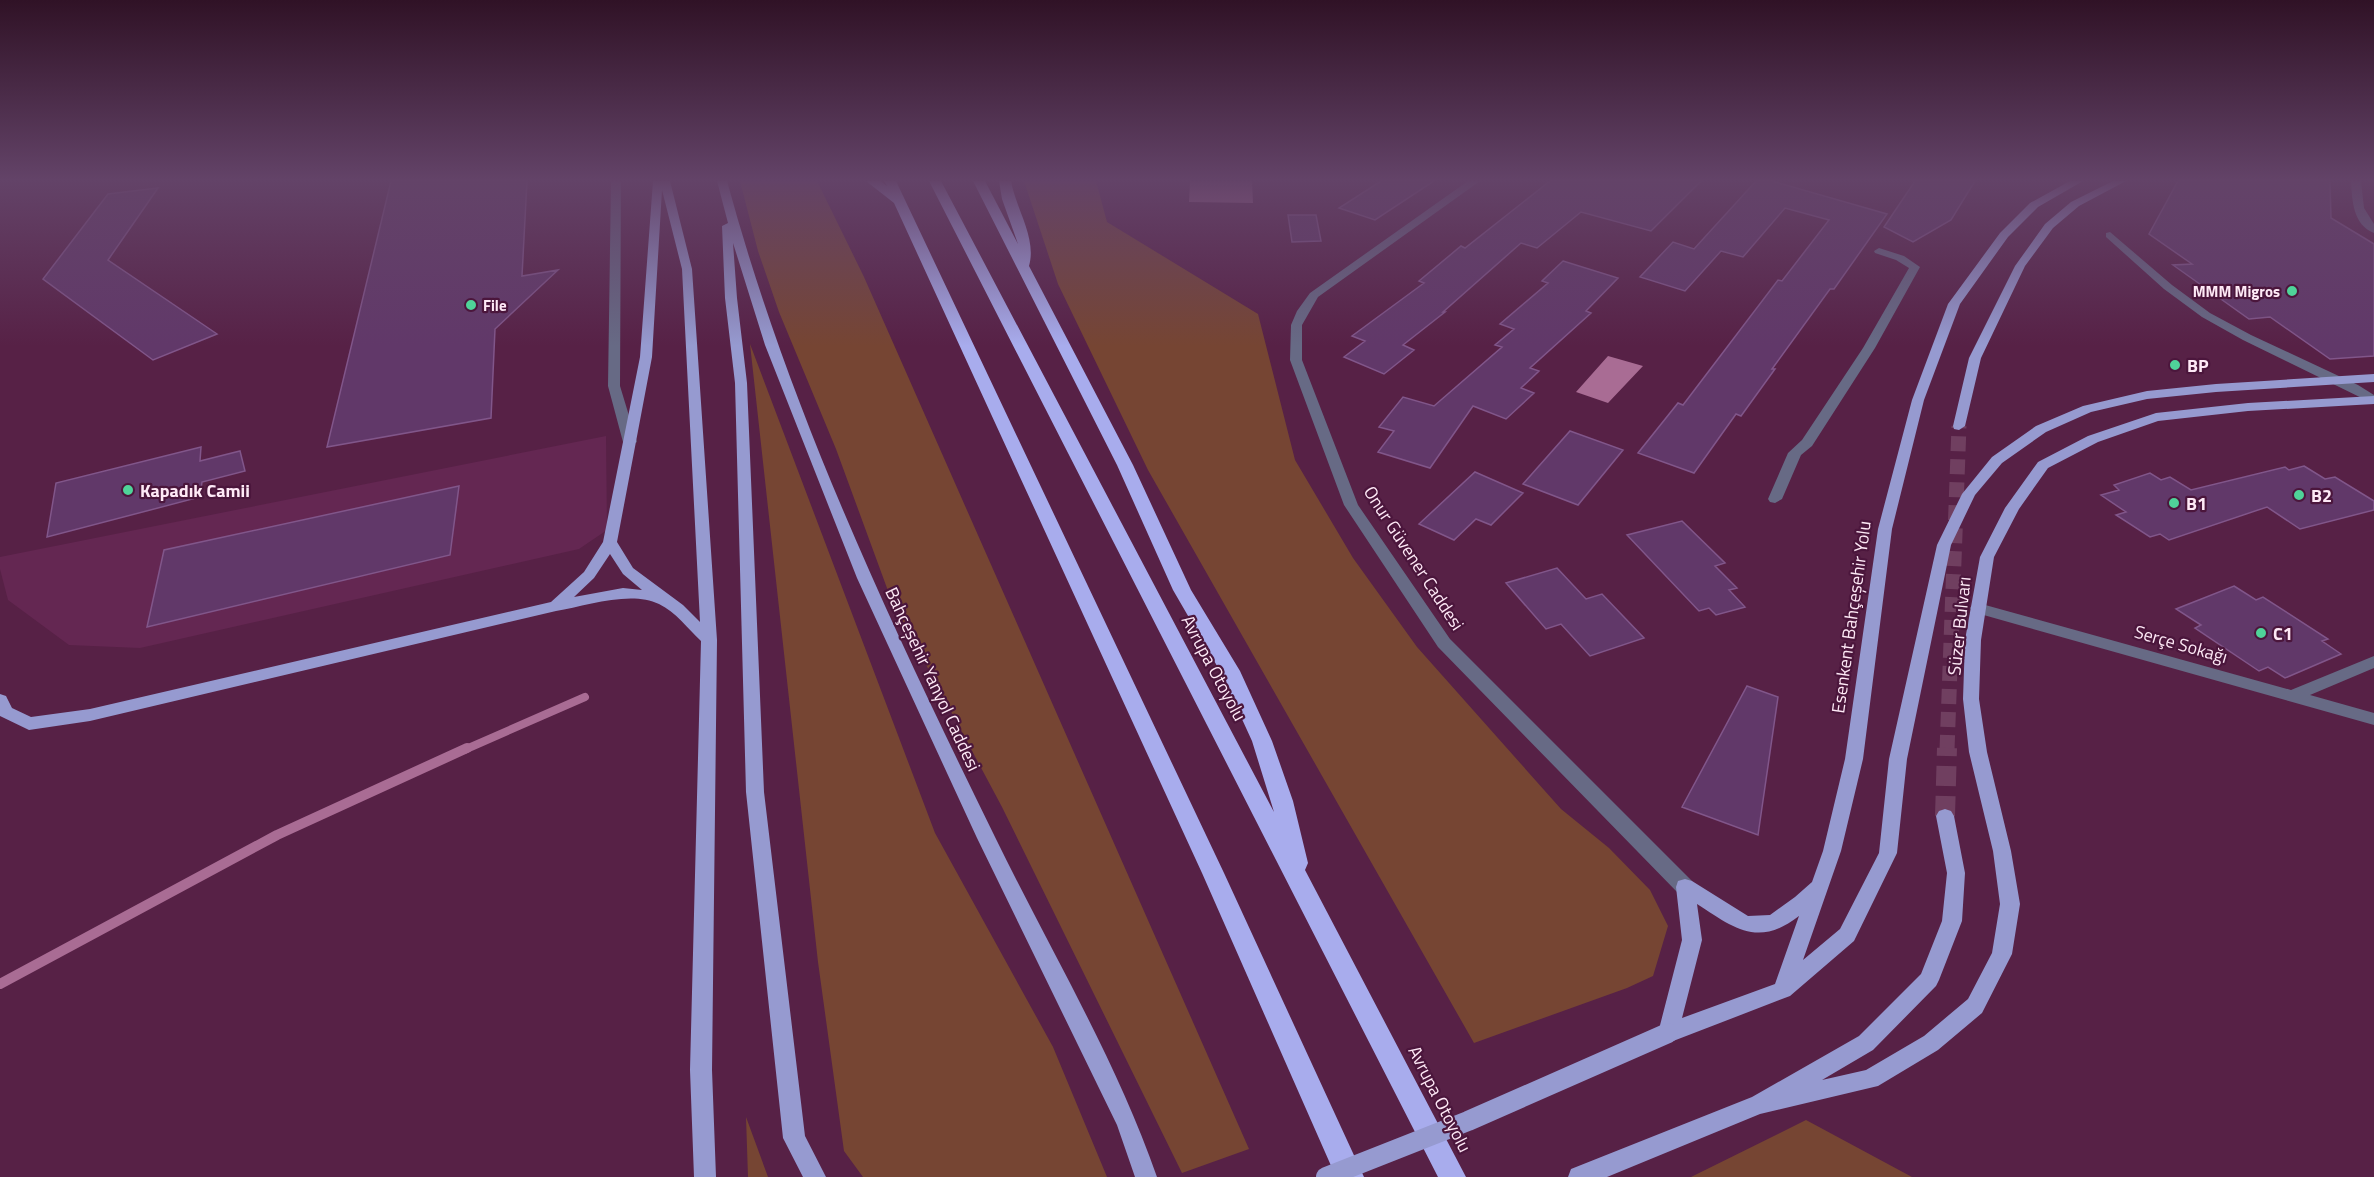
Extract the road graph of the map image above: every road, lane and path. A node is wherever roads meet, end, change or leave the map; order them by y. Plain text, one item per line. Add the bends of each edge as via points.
1 (615, 236) edge
2 (654, 236) edge
3 (679, 236) edge
4 (727, 236) edge
5 (737, 236) edge
6 (915, 236) edge
7 (962, 236) edge
8 (1007, 236) edge
9 (1022, 236) edge
10 (1397, 236) edge
11 (2004, 236) edge
12 (2042, 236) edge
13 (2111, 236) edge
14 (1879, 251) dead end
15 (1024, 269) junction
16 (2374, 378) edge
17 (2343, 380) junction
18 (2374, 400) edge
19 (1959, 426) tunnel mouth
20 (630, 442) junction
21 (1775, 499) dead end
22 (610, 542) junction
23 (661, 598) junction
24 (556, 606) junction
25 (1978, 608) junction
26 (709, 640) junction
27 (2374, 662) edge
28 (2292, 696) junction
29 (0, 700) edge
30 (2374, 719) edge
31 (1945, 816) tunnel mouth
32 (1685, 887) junction
33 (1818, 888) junction
34 (1304, 890) junction
35 (1783, 990) junction
36 (1668, 1033) junction
37 (1760, 1104) junction
38 (705, 1177) edge
39 (815, 1177) edge
40 (1146, 1177) edge
41 (1326, 1177) edge
42 (1350, 1177) edge
43 (1452, 1177) edge
44 (1579, 1177) edge

1 - 20 street via 614,386
2 - 20 main road via 646,357
3 - 26 main road via 687,269
4 - 39 main road via 741,383 755,792 794,1138
5 - 40 main road, Bahçeşehir Yanyol Caddesi via 771,345 864,578 1127,1122
6 - 42 highway via 1213,873
7 - 34 highway, Avrupa Otoyolu
8 - 15 highway
9 - 15 highway
10 - 32 street, Onur Güvener Caddesi via 1314,295 1299,314 1293,337 1296,360 1351,505 1444,643
11 - 33 main road, Esenkent Bahçeşehir Yolu via 1954,304 1918,400 1885,528 1854,759 1832,851
12 - 19 main road via 2020,266 1975,358
13 - 17 street via 2168,288 2207,316
14 - 21 street via 1915,267 1869,348 1807,443 1795,453
15 - 34 highway via 1125,465 1182,590 1230,671 1262,741
16 - 17 main road, Süzer Bulvarı
17 - 18 street
17 - 35 main road, Süzer Bulvarı via 2159,394 2103,405 2041,429 1997,460 1969,494 1944,545 1898,759 1888,853 1847,935
18 - 25 main road, Süzer Bulvarı via 2156,417 2093,440 2043,465 2012,508 1987,557
20 - 22 main road
22 - 23 main road via 628,571
22 - 24 main road via 589,574
23 - 24 main road via 623,593
23 - 26 main road
24 - 29 main road via 90,715 29,724 6,712
25 - 28 street, Serçe Sokağı
25 - 37 main road, Süzer Bulvarı via 1971,699 1978,752 2002,851 2010,904 2002,954 1975,1006 1931,1043 1870,1079
26 - 38 main road via 701,1070
27 - 28 street
28 - 30 street, Serçe Sokağı
31 - 37 main road via 1956,873 1952,921 1929,980 1866,1043
32 - 33 main road via 1745,924 1755,926 1779,921
32 - 36 main road via 1692,939
33 - 35 main road, Esenkent Bahçeşehir Yolu
34 - 43 highway, Avrupa Otoyolu
35 - 36 main road
36 - 41 main road, bridge via 1468,1122
37 - 44 main road

